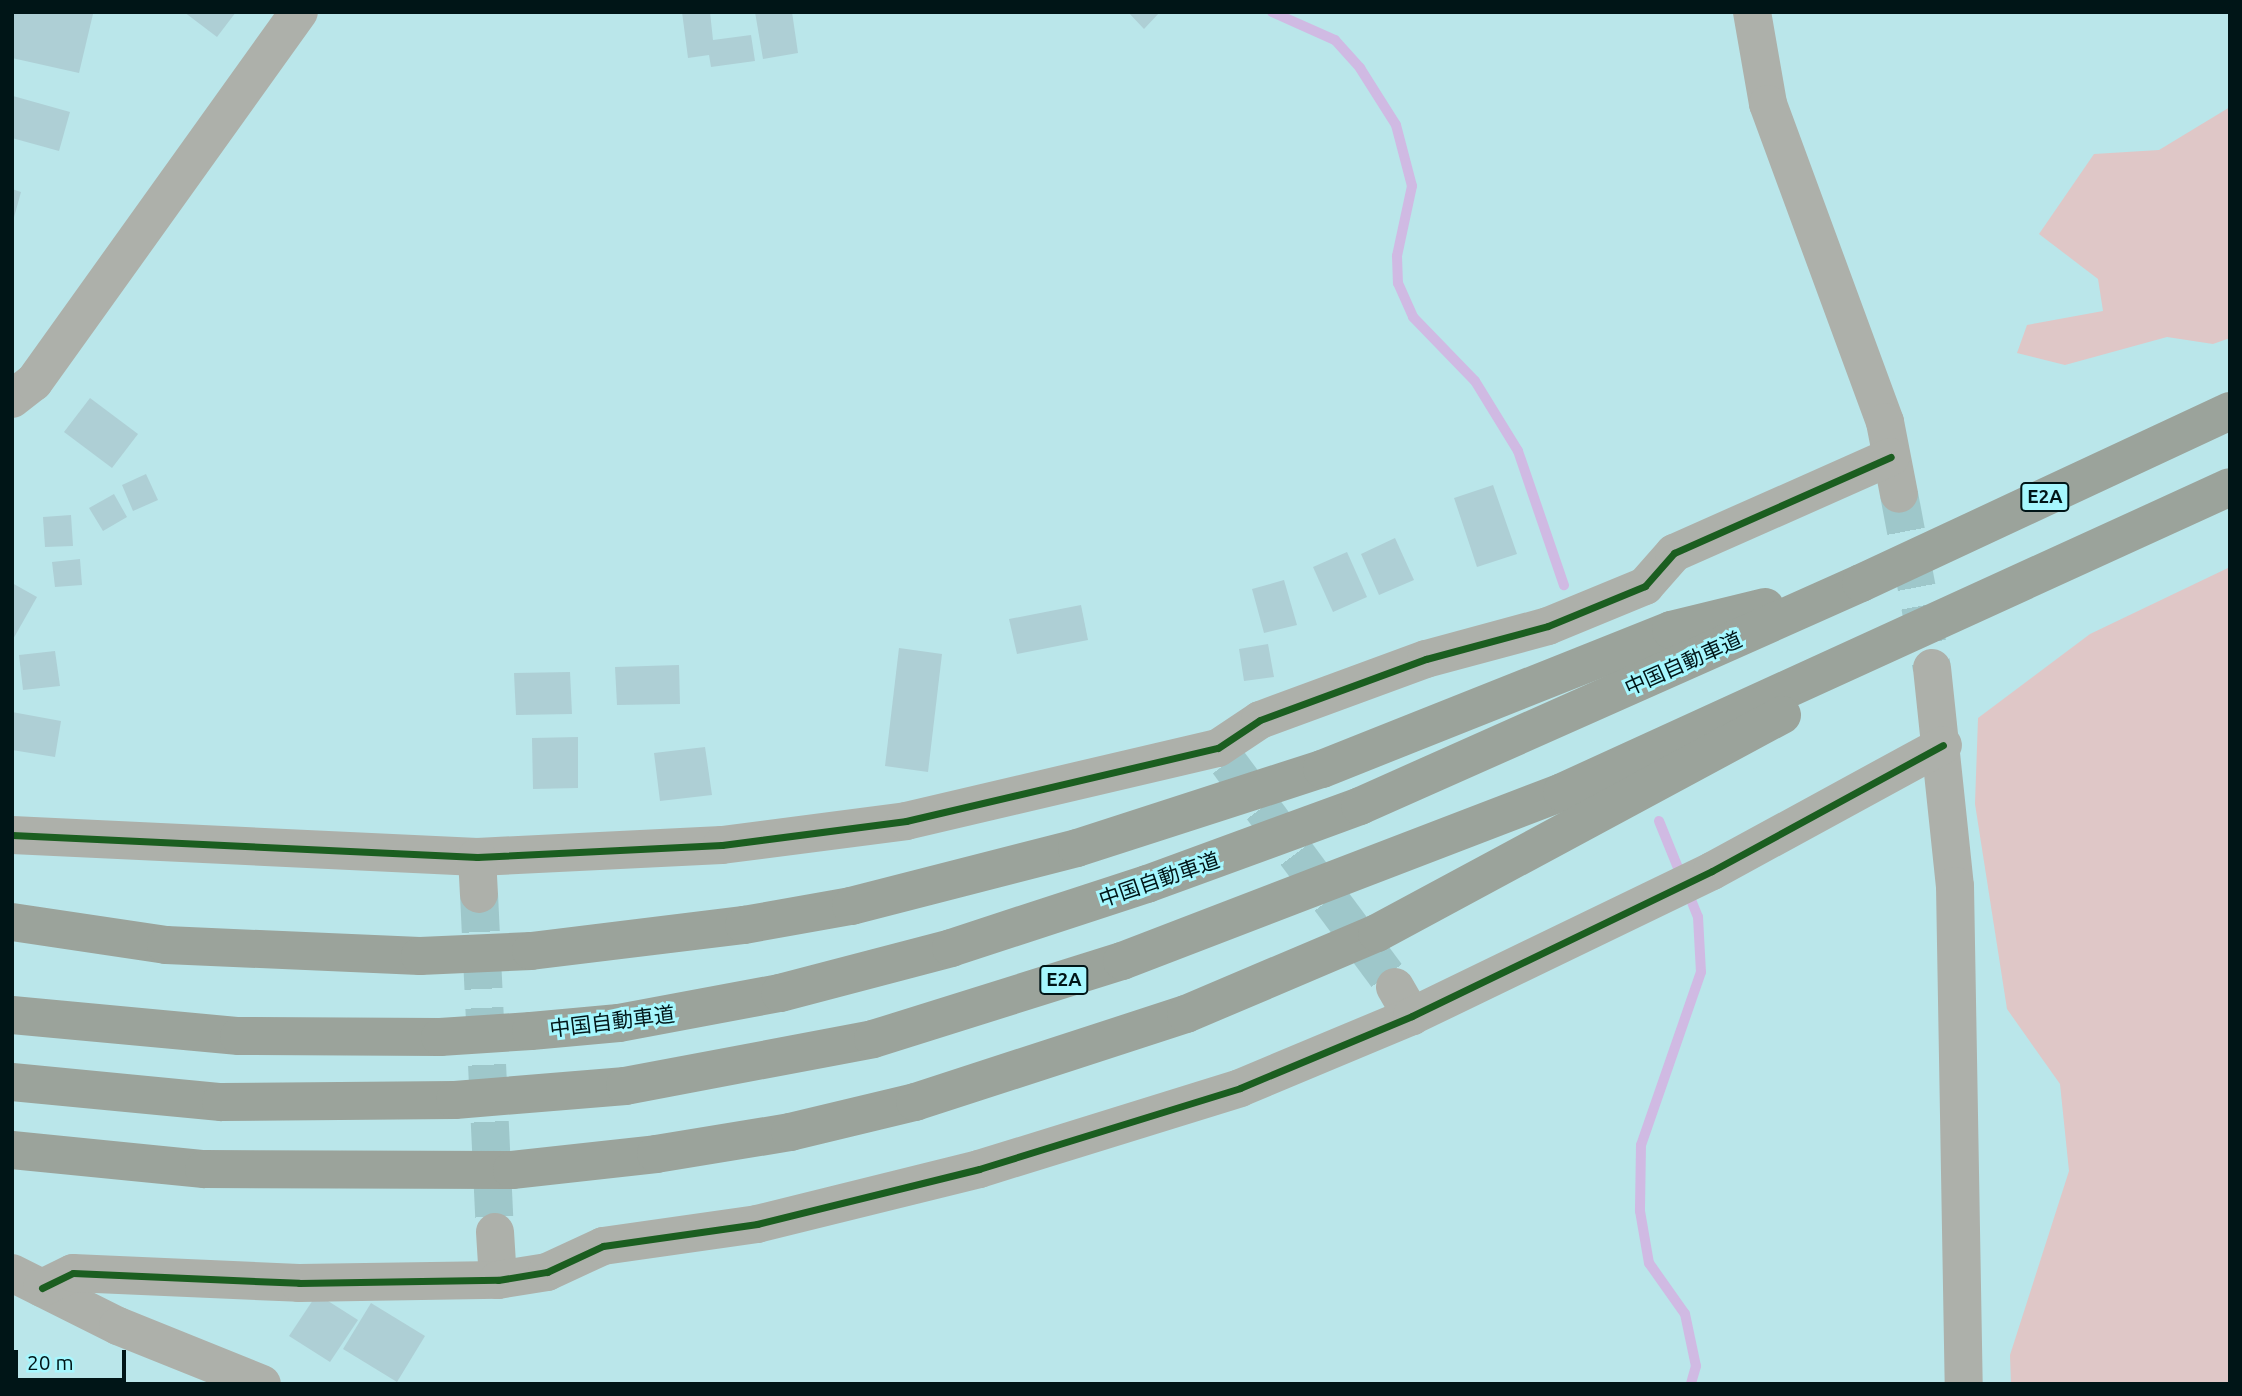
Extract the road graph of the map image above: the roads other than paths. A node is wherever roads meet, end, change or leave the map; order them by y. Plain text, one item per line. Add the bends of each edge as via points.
1 (299, 12) edge
2 (1752, 12) edge
3 (12, 399) edge
4 (2230, 411) edge
5 (1891, 457) junction
6 (2230, 487) edge
7 (1899, 494) tunnel mouth
8 (2047, 568) junction
9 (1861, 583) junction
10 (1931, 668) tunnel mouth
11 (1943, 745) junction
12 (12, 835) edge
13 (477, 857) junction
14 (480, 894) tunnel mouth
15 (12, 922) edge
16 (12, 1015) edge
17 (12, 1082) edge
18 (12, 1150) edge
19 (495, 1232) tunnel mouth
20 (498, 1280) junction
21 (27, 1281) edge
22 (262, 1384) edge
23 (1964, 1384) edge

1 - 3 street via 34,383
2 - 5 street via 1768,104 1885,422
4 - 9 highway, 中国自動車道 / E2A
5 - 7 street
5 - 13 street via 1674,553 1645,586 1548,626 1426,659 1260,720 1223,755 906,821 722,845
6 - 8 highway, E2A
8 - 17 highway, E2A via 1562,792 1122,961 873,1039 625,1086 455,1100 220,1101
8 - 18 highway via 1588,824 1377,933 1186,1014 928,1098 790,1132 512,1170 204,1169
9 - 15 highway via 1671,630 1322,769 1077,848 851,906 654,939 531,951 311,954 166,944
9 - 16 highway, 中国自動車道 / E2A via 1360,806 977,939 780,993 619,1023 440,1037 239,1036
10 - 11 street
11 - 20 street via 1712,871 1403,1002 1240,1088 979,1169 757,1224 603,1246 547,1272
11 - 23 street via 1955,886
12 - 13 street
13 - 14 street
19 - 20 street
20 - 21 street via 299,1283 73,1273
21 - 22 street via 118,1326

